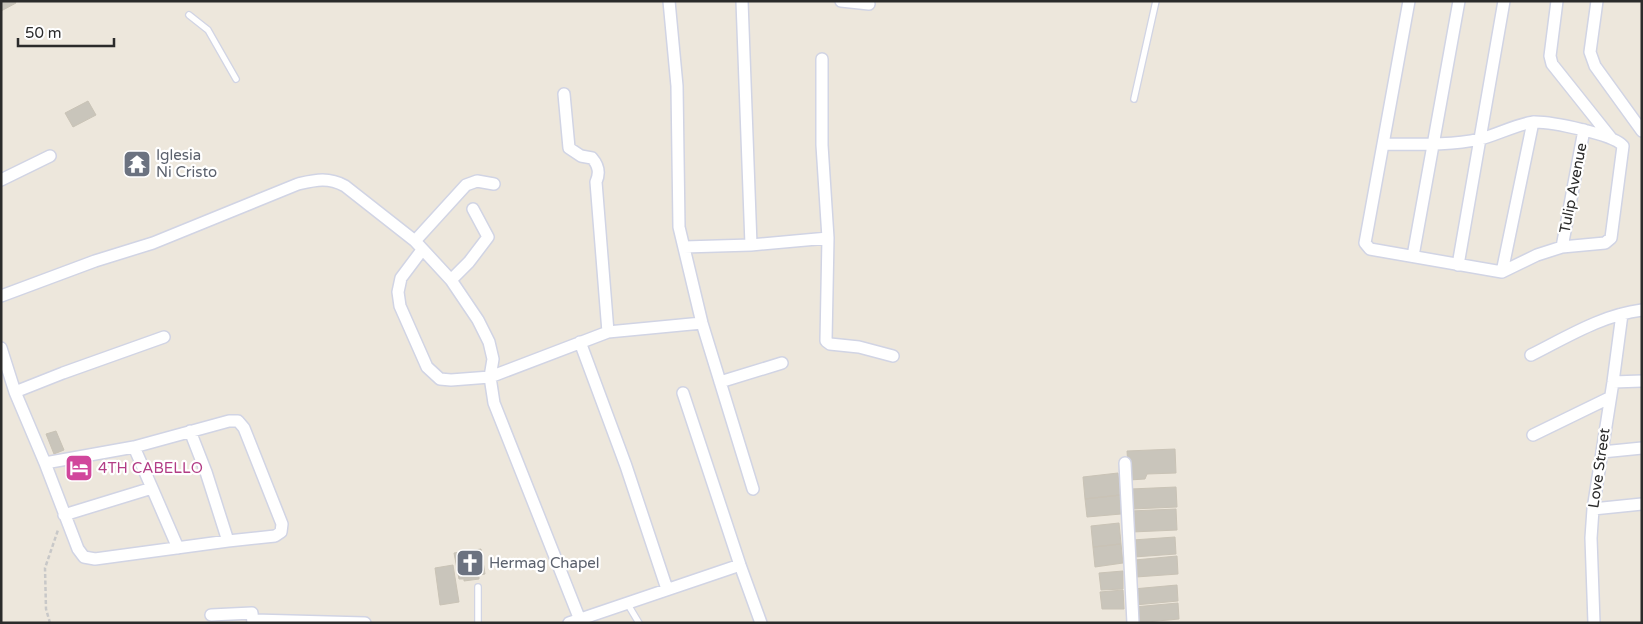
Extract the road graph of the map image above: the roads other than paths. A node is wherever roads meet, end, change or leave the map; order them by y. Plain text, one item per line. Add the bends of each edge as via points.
1 (669, 1) edge
2 (742, 1) edge
3 (841, 1) edge
4 (1156, 1) edge
5 (1409, 1) edge
6 (1459, 1) edge
7 (1504, 1) edge
8 (1557, 1) edge
9 (1597, 1) edge
10 (869, 4) dead end
11 (189, 15) dead end
12 (822, 59) dead end
13 (236, 79) dead end
14 (564, 94) dead end
15 (1134, 99) dead end
16 (1533, 122) junction
17 (1584, 130) junction
18 (1642, 130) edge
19 (1611, 138) junction
20 (1480, 139) junction
21 (1384, 144) junction
22 (1433, 144) junction
23 (50, 156) dead end
24 (1, 180) edge
25 (494, 184) dead end
26 (473, 209) dead end
27 (828, 238) junction
28 (751, 244) junction
29 (419, 245) junction
30 (684, 247) junction
31 (1562, 247) junction
32 (1412, 256) junction
33 (1458, 265) junction
34 (1502, 272) junction
35 (451, 280) junction
36 (1, 296) edge
37 (1642, 310) edge
38 (1622, 314) junction
39 (702, 323) junction
40 (608, 332) junction
41 (164, 337) dead end
42 (580, 342) junction
43 (1, 348) edge
44 (1531, 355) dead end
45 (893, 356) dead end
46 (782, 363) dead end
47 (490, 377) junction
48 (1642, 381) edge
49 (720, 382) junction
50 (1613, 382) junction
51 (15, 392) junction
52 (683, 393) dead end
53 (1609, 398) junction
54 (190, 431) junction
55 (1533, 436) dead end
56 (134, 447) junction
57 (1642, 448) edge
58 (1602, 452) junction
59 (45, 463) junction
60 (1125, 463) dead end
61 (152, 488) junction
62 (753, 489) dead end
63 (1642, 504) edge
64 (1593, 508) junction
65 (64, 515) junction
66 (228, 541) junction
67 (178, 548) junction
68 (740, 565) junction
69 (478, 586) dead end
70 (667, 589) junction
71 (627, 603) junction
72 (211, 615) dead end
73 (253, 621) edge
74 (574, 621) edge
75 (365, 623) edge
76 (478, 623) edge
77 (639, 623) edge
78 (761, 623) edge
79 (1133, 623) edge
80 (1594, 623) edge

1 - 30 street via 677,86 679,227
2 - 28 street
3 - 10 street
4 - 15 lane
5 - 21 street
6 - 22 street
7 - 20 street
8 - 19 street via 1550,56 1552,64
9 - 18 street via 1590,52 1594,66
11 - 13 lane via 208,30
12 - 27 street via 822,145
14 - 40 street via 569,148 581,156 592,158 598,165 596,182
16 - 17 street
16 - 20 street
16 - 34 street
17 - 19 street
17 - 31 street, Tulip Avenue
19 - 31 street via 1623,146 1612,238 1605,242
20 - 22 street
20 - 33 street
21 - 22 street
21 - 32 street via 1365,243 1370,249
22 - 32 street
23 - 24 street
25 - 29 street via 477,181 466,185
26 - 35 street via 488,237
27 - 28 street
27 - 45 street via 826,341
28 - 30 street
29 - 35 street
29 - 36 street via 345,186 334,180 316,180 298,184 153,243
29 - 47 street via 401,278 398,292 400,306 427,367 440,379
30 - 39 street
31 - 34 street
32 - 33 street
33 - 34 street
35 - 47 street via 489,342 493,359
37 - 38 street
38 - 44 street via 1598,322
38 - 50 street, Love Street
39 - 40 street
39 - 49 street
40 - 42 street
41 - 51 street
42 - 47 street
42 - 70 street
43 - 51 street
46 - 49 street
47 - 74 street via 494,403
48 - 50 street
49 - 62 street
50 - 53 street, Love Street
51 - 59 street
52 - 68 street
53 - 55 street
53 - 58 street, Love Street
54 - 56 street
54 - 66 street
54 - 66 street via 238,421 244,428 282,524 282,532 275,536
56 - 59 street
56 - 61 street
57 - 58 street
58 - 64 street, Love Street
59 - 65 street
60 - 79 street
61 - 65 street
61 - 67 street
63 - 64 street
64 - 80 street, Love Street
65 - 67 street via 84,557 95,559
66 - 67 street
68 - 70 street
68 - 78 street
69 - 76 lane
70 - 71 street
71 - 74 street
71 - 77 lane
72 - 73 street via 252,613
73 - 75 street

